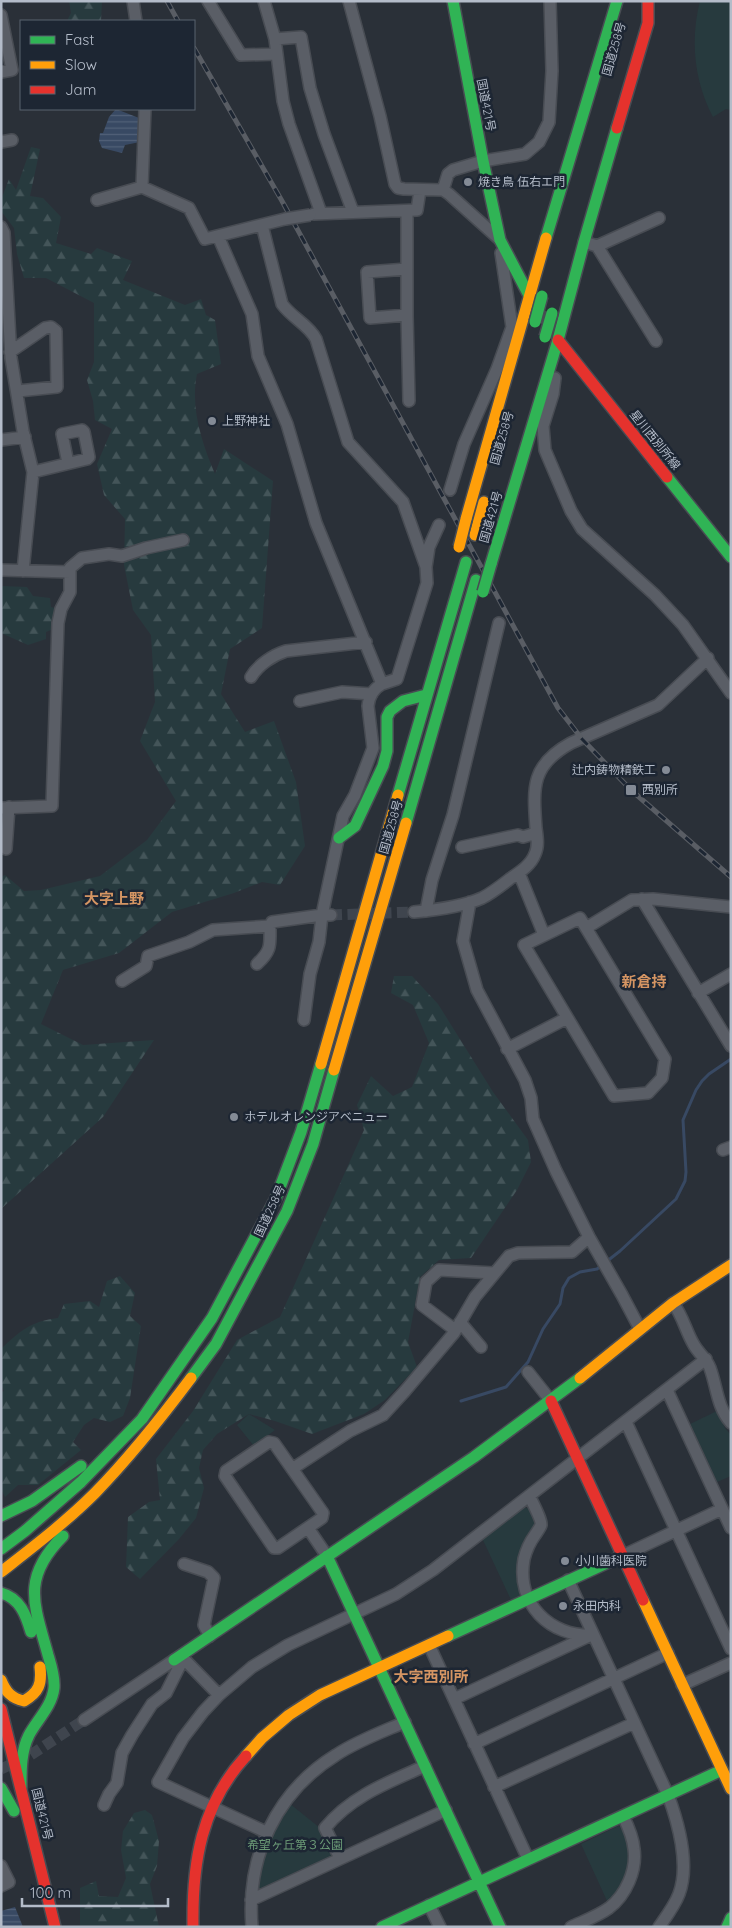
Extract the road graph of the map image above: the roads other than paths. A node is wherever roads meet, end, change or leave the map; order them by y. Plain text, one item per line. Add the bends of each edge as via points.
1 (133, 1) edge
2 (208, 1) edge
3 (264, 1) edge
4 (349, 1) edge
5 (453, 1) edge
6 (550, 1) edge
7 (617, 1) edge
8 (627, 1) edge
9 (642, 1) edge
10 (648, 1) edge
11 (1, 15) edge
12 (637, 18) dead end
13 (136, 20) edge
14 (275, 39) junction
15 (629, 45) dead end
16 (277, 54) junction
17 (1, 72) edge
18 (145, 110) edge
19 (595, 116) dead end
20 (483, 161) junction
21 (142, 187) junction
22 (420, 190) junction
23 (443, 190) junction
24 (96, 200) dead end
25 (407, 211) junction
26 (353, 212) junction
27 (316, 214) junction
28 (659, 218) dead end
29 (262, 225) junction
30 (1, 227) edge
31 (218, 236) junction
32 (500, 240) junction
33 (584, 242) junction
34 (597, 246) junction
35 (568, 255) dead end
36 (407, 268) junction
37 (4, 270) edge
38 (544, 291) dead end
39 (529, 296) junction
40 (553, 308) dead end
41 (407, 315) junction
42 (533, 327) dead end
43 (558, 340) junction
44 (656, 341) dead end
45 (544, 342) dead end
46 (10, 352) junction
47 (18, 391) junction
48 (409, 401) dead end
49 (24, 437) junction
50 (1, 440) edge
51 (510, 458) dead end
52 (68, 463) dead end
53 (33, 472) junction
54 (450, 490) dead end
55 (487, 491) dead end
56 (439, 525) dead end
57 (183, 540) dead end
58 (731, 558) edge
59 (426, 566) junction
60 (1, 570) edge
61 (23, 571) junction
62 (70, 572) junction
63 (447, 623) junction
64 (499, 623) dead end
65 (461, 633) junction
66 (366, 642) junction
67 (708, 658) junction
68 (251, 677) dead end
69 (382, 684) junction
70 (731, 692) edge
71 (372, 694) junction
72 (426, 694) junction
73 (300, 701) dead end
74 (5, 807) edge
75 (536, 833) junction
76 (339, 838) junction
77 (462, 847) dead end
78 (6, 849) dead end
79 (518, 873) junction
80 (642, 899) junction
81 (470, 902) junction
82 (731, 907) edge
83 (326, 915) junction
84 (270, 926) junction
85 (586, 928) junction
86 (544, 935) junction
87 (257, 964) dead end
88 (731, 974) edge
89 (122, 982) dead end
90 (698, 993) junction
91 (567, 1018) junction
92 (304, 1020) dead end
93 (731, 1046) edge
94 (507, 1049) junction
95 (589, 1237) junction
96 (731, 1265) edge
97 (494, 1273) junction
98 (673, 1303) junction
99 (458, 1326) junction
100 (640, 1330) junction
101 (481, 1347) dead end
102 (706, 1360) junction
103 (528, 1372) dead end
104 (667, 1390) junction
105 (551, 1401) junction
106 (142, 1419) junction
107 (626, 1422) junction
108 (731, 1423) edge
109 (133, 1452) junction
110 (578, 1459) junction
111 (292, 1470) junction
112 (530, 1497) junction
113 (722, 1509) junction
114 (1, 1516) edge
115 (308, 1528) junction
116 (731, 1528) edge
117 (676, 1530) junction
118 (51, 1546) junction
119 (1, 1549) edge
120 (328, 1556) junction
121 (622, 1556) junction
122 (184, 1564) dead end
123 (1, 1572) edge
124 (568, 1580) junction
125 (1, 1584) edge
126 (1, 1592) edge
127 (529, 1598) junction
128 (355, 1614) junction
129 (593, 1635) junction
130 (210, 1636) junction
131 (429, 1645) junction
132 (731, 1649) edge
133 (668, 1653) junction
134 (179, 1658) junction
135 (731, 1662) edge
136 (380, 1668) junction
137 (614, 1678) junction
138 (1, 1680) edge
139 (682, 1685) junction
140 (219, 1695) junction
141 (454, 1699) junction
142 (1, 1709) edge
143 (84, 1720) tunnel mouth
144 (405, 1722) junction
145 (634, 1723) junction
146 (474, 1744) junction
147 (425, 1766) junction
148 (722, 1770) junction
149 (3, 1783) edge
150 (21, 1787) junction
151 (494, 1787) junction
152 (731, 1789) edge
153 (668, 1795) junction
154 (104, 1805) dead end
155 (213, 1807) junction
156 (446, 1810) junction
157 (623, 1816) junction
158 (266, 1832) junction
159 (340, 1858) junction
160 (528, 1859) junction
161 (1, 1866) edge
162 (479, 1881) junction
163 (1, 1886) edge
164 (251, 1900) junction
165 (429, 1905) junction
166 (731, 1918) edge
167 (665, 1925) edge
168 (43, 1927) edge
169 (55, 1927) edge
170 (193, 1927) edge
171 (252, 1927) edge
172 (382, 1927) edge
173 (440, 1927) edge
174 (500, 1927) edge
175 (571, 1927) edge
176 (727, 1927) edge

1 - 13 street
2 - 16 street via 241,55
3 - 14 street
4 - 22 street via 395,184 398,188
5 - 20 main road, 国道421号
6 - 20 street via 552,71 549,122 540,142 525,154
7 - 39 main road
8 - 19 main road, 国道258号
9 - 12 main road, 国道258号
10 - 33 main road via 648,23
11 - 17 street via 12,70
14 - 16 street
14 - 26 street via 301,37 310,88
15 - 35 main road, 国道258号
16 - 27 street via 288,124
18 - 21 street
20 - 23 street via 448,174
20 - 32 main road, 国道421号
21 - 24 street
21 - 31 street via 188,208 205,239
22 - 23 street
22 - 25 street via 416,210
23 - 32 street
25 - 26 street
25 - 36 street
26 - 27 street
27 - 29 street, bridge
28 - 34 street
29 - 31 street
29 - 59 street via 282,304 308,326 316,339 348,442 403,502
30 - 37 street via 4,234
31 - 66 street via 252,314 258,356 288,424 316,523
32 - 39 main road, 国道421号
32 - 54 street via 512,327 464,444
33 - 34 street
33 - 43 main road
34 - 44 street
36 - 41 street
36 - 41 street via 367,272 370,318
37 - 46 street
38 - 42 main road, bridge
39 - 43 main road, 国道421号
39 - 63 main road, 国道421号, bridge via 458,547
40 - 45 main road, bridge
41 - 48 street
43 - 58 main road, 星川西別所線
43 - 65 main road, 国道421号, bridge via 483,592
43 - 67 street via 554,394 543,426 545,450 571,510 582,528 684,625
46 - 47 street
46 - 47 street via 45,328 51,327 56,331 57,387
47 - 49 street
49 - 50 street
49 - 53 street
51 - 65 main road, 国道258号
52 - 53 street
53 - 61 street
55 - 63 main road, 国道258号
56 - 59 street via 429,547
57 - 62 street via 122,556 109,554 82,558 73,564
59 - 69 street via 427,583 397,679
60 - 61 street
61 - 62 street
62 - 74 street via 70,592 58,623 52,806
63 - 72 main road, 国道258号
64 - 81 street via 452,815 420,911
65 - 109 main road, 国道258号 via 313,1144 287,1211 216,1344
66 - 68 street via 286,651
66 - 69 street
67 - 70 street
67 - 75 street via 658,705 571,743 553,756 539,772 536,783
69 - 71 street
71 - 73 street via 342,692
71 - 76 street via 368,706 373,748 355,795 343,816
72 - 76 main road via 400,701 388,712 387,751 383,766 355,826
72 - 106 main road, 国道258号 via 301,1132 276,1198 212,1318
74 - 78 street
75 - 77 street
75 - 79 street via 535,854
76 - 83 street
79 - 81 street
79 - 86 street
80 - 82 street
80 - 85 street via 632,900
80 - 90 street
81 - 94 street via 463,941 477,990
83 - 84 street via 272,922
83 - 92 street via 310,974
84 - 87 street via 267,955
84 - 89 street via 213,930 148,956 146,966
85 - 86 street via 580,918
85 - 91 street via 665,1060 662,1078 648,1094 614,1096
86 - 91 street via 524,945
88 - 90 street
90 - 93 street
91 - 94 street
94 - 95 street via 525,1080 533,1119
95 - 97 street via 572,1252 513,1253
95 - 100 street
96 - 98 main road
97 - 99 street
97 - 99 street via 439,1270 426,1282 422,1305
98 - 100 main road
98 - 102 street via 694,1346
99 - 101 street
99 - 111 street via 406,1391 383,1414 350,1431
100 - 105 main road
102 - 104 street
102 - 108 street via 725,1416
103 - 105 street
104 - 107 street
104 - 113 street
105 - 110 main road
105 - 120 main road
106 - 114 main road via 114,1434 82,1465 41,1494
106 - 119 main road, 国道258号 via 81,1482
107 - 110 street
107 - 117 street
109 - 118 main road via 121,1478
109 - 123 main road, 国道258号 via 58,1527
110 - 112 street
110 - 121 main road
111 - 115 street via 322,1514 322,1518
111 - 115 street via 274,1443 269,1442 226,1471 225,1476 274,1548
112 - 127 street via 541,1526 524,1559 524,1581
112 - 128 street via 433,1570 396,1594
113 - 116 street
113 - 117 street
115 - 120 street
117 - 121 street
117 - 132 street
118 - 125 main road
118 - 150 main road via 37,1567 34,1595 54,1688 47,1707 28,1736 22,1756
120 - 128 main road
120 - 130 main road
121 - 124 main road
121 - 133 main road
122 - 130 street via 208,1572 214,1578 204,1625
124 - 127 main road
124 - 129 street
126 - 138 main road via 20,1604 27,1618 42,1684 38,1692 24,1701 13,1700
127 - 129 street via 537,1613 553,1626 576,1635
127 - 131 main road
128 - 136 main road
128 - 140 street via 278,1651 252,1667
129 - 137 street
129 - 141 street
130 - 134 main road
131 - 136 main road
131 - 141 street
133 - 137 street
133 - 139 main road
134 - 140 street
134 - 143 street
134 - 154 street via 166,1693 152,1704 122,1753 116,1786
135 - 139 street
136 - 144 main road
136 - 155 main road via 320,1695 278,1723 240,1761
137 - 145 street
137 - 146 street
139 - 148 main road
140 - 155 street via 183,1738 158,1782
141 - 146 street
142 - 150 main road, 国道421号
144 - 147 main road
144 - 158 street via 347,1748 316,1769 290,1794
145 - 151 street
145 - 153 street
146 - 151 street
147 - 156 main road
147 - 159 street via 365,1794 329,1823 325,1828
148 - 152 main road
148 - 153 main road
149 - 168 main road, 国道421号 via 16,1820
150 - 169 main road, 国道421号
151 - 160 street
153 - 157 main road
153 - 167 street via 677,1820 683,1872 679,1894
155 - 158 street
155 - 170 main road via 195,1867
156 - 159 street
156 - 162 main road
157 - 160 main road
157 - 175 street via 634,1848 628,1882 612,1906
158 - 164 street via 255,1870
159 - 164 street
160 - 162 main road
161 - 163 street via 9,1882
162 - 165 main road
162 - 174 main road
164 - 171 street
165 - 172 main road
165 - 173 street
166 - 176 main road

